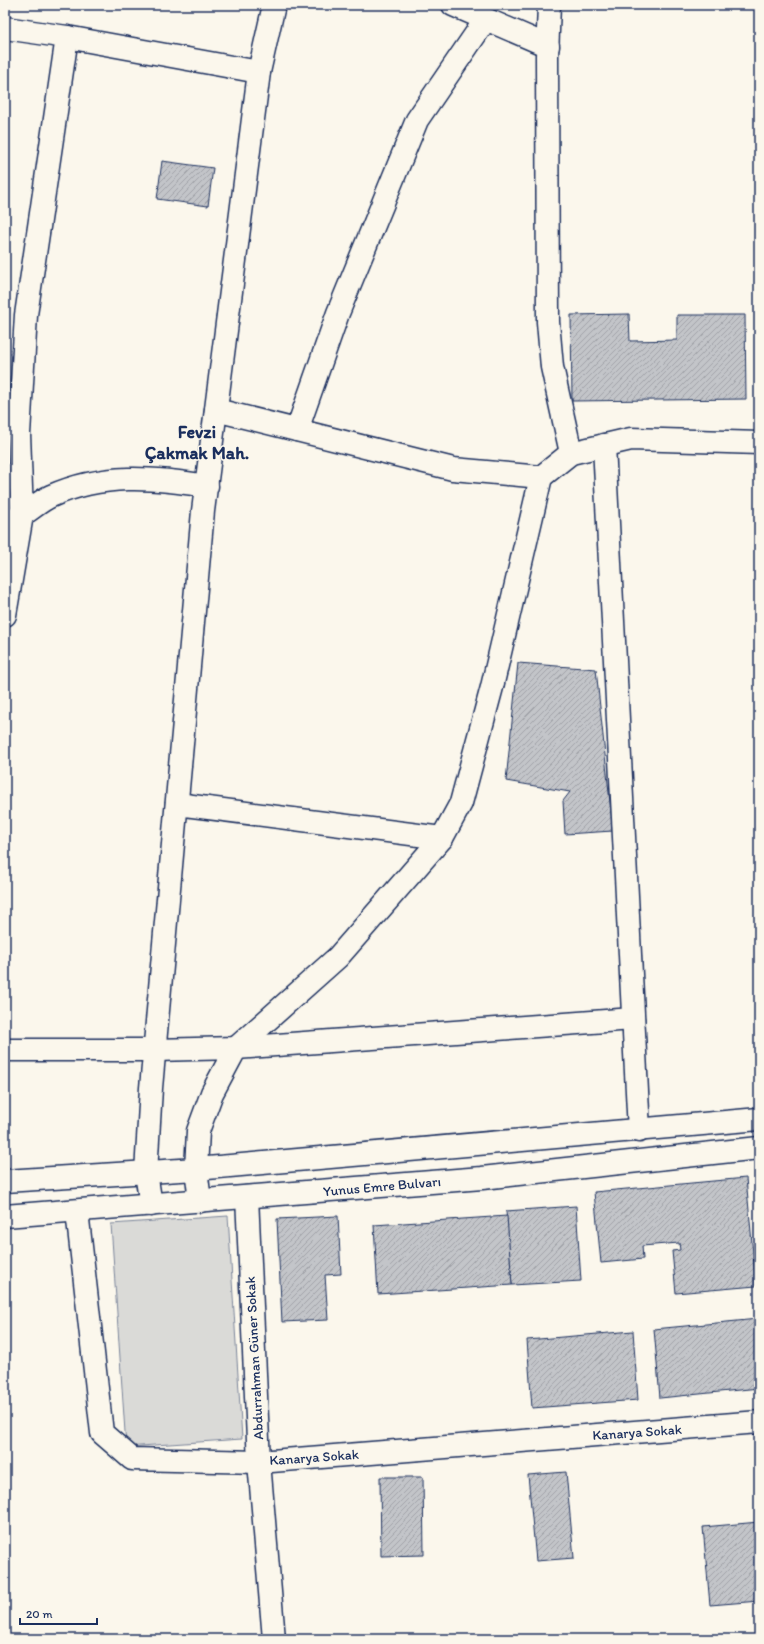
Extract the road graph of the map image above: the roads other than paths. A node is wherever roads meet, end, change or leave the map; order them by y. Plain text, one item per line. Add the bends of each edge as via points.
1 (274, 5) edge
2 (454, 5) edge
3 (549, 5) edge
4 (486, 19) junction
5 (5, 28) edge
6 (67, 37) junction
7 (548, 46) junction
8 (259, 72) junction
9 (216, 410) junction
10 (297, 430) junction
11 (759, 443) edge
12 (604, 445) junction
13 (571, 453) junction
14 (541, 476) junction
15 (207, 486) junction
16 (13, 518) edge
17 (5, 615) edge
18 (177, 804) junction
19 (442, 838) junction
20 (633, 1019) junction
21 (236, 1048) junction
22 (5, 1050) edge
23 (154, 1050) junction
24 (759, 1119) edge
25 (639, 1131) junction
26 (759, 1148) edge
27 (196, 1169) junction
28 (146, 1173) junction
29 (5, 1181) edge
30 (247, 1197) junction
31 (200, 1201) junction
32 (151, 1205) junction
33 (77, 1211) junction
34 (5, 1216) edge
35 (759, 1422) edge
36 (259, 1462) junction
37 (274, 1639) edge

1 - 8 street
2 - 4 street
3 - 7 street
4 - 7 street
4 - 10 street via 417,120 338,312
5 - 6 street
6 - 8 street
6 - 16 street via 26,315
7 - 13 street via 548,322 552,367
8 - 9 street
9 - 10 street
9 - 15 street
10 - 14 street via 453,468
11 - 12 street via 631,439
12 - 13 street
12 - 20 street
13 - 14 street
14 - 19 street via 492,688 461,803
15 - 16 street via 138,477 103,481 49,497
15 - 18 street
16 - 17 street
18 - 19 street
18 - 23 street
19 - 21 street via 338,957
20 - 21 street
20 - 25 street
21 - 23 street
21 - 27 street via 212,1093 198,1131
22 - 23 street
23 - 28 street
24 - 25 street
25 - 27 street
26 - 30 street, Yunus Emre Bulvarı via 482,1178
27 - 28 street
27 - 31 street
28 - 29 street
28 - 32 street
30 - 31 street, Yunus Emre Bulvarı
30 - 36 street, Abdurrahman Güner Sokak
31 - 32 street, Yunus Emre Bulvarı
32 - 33 street, Yunus Emre Bulvarı
33 - 34 street, Yunus Emre Bulvarı
33 - 36 street, Kanarya Sokak via 102,1433 132,1459
35 - 36 street, Kanarya Sokak
36 - 37 street, Abdurrahman Güner Sokak

